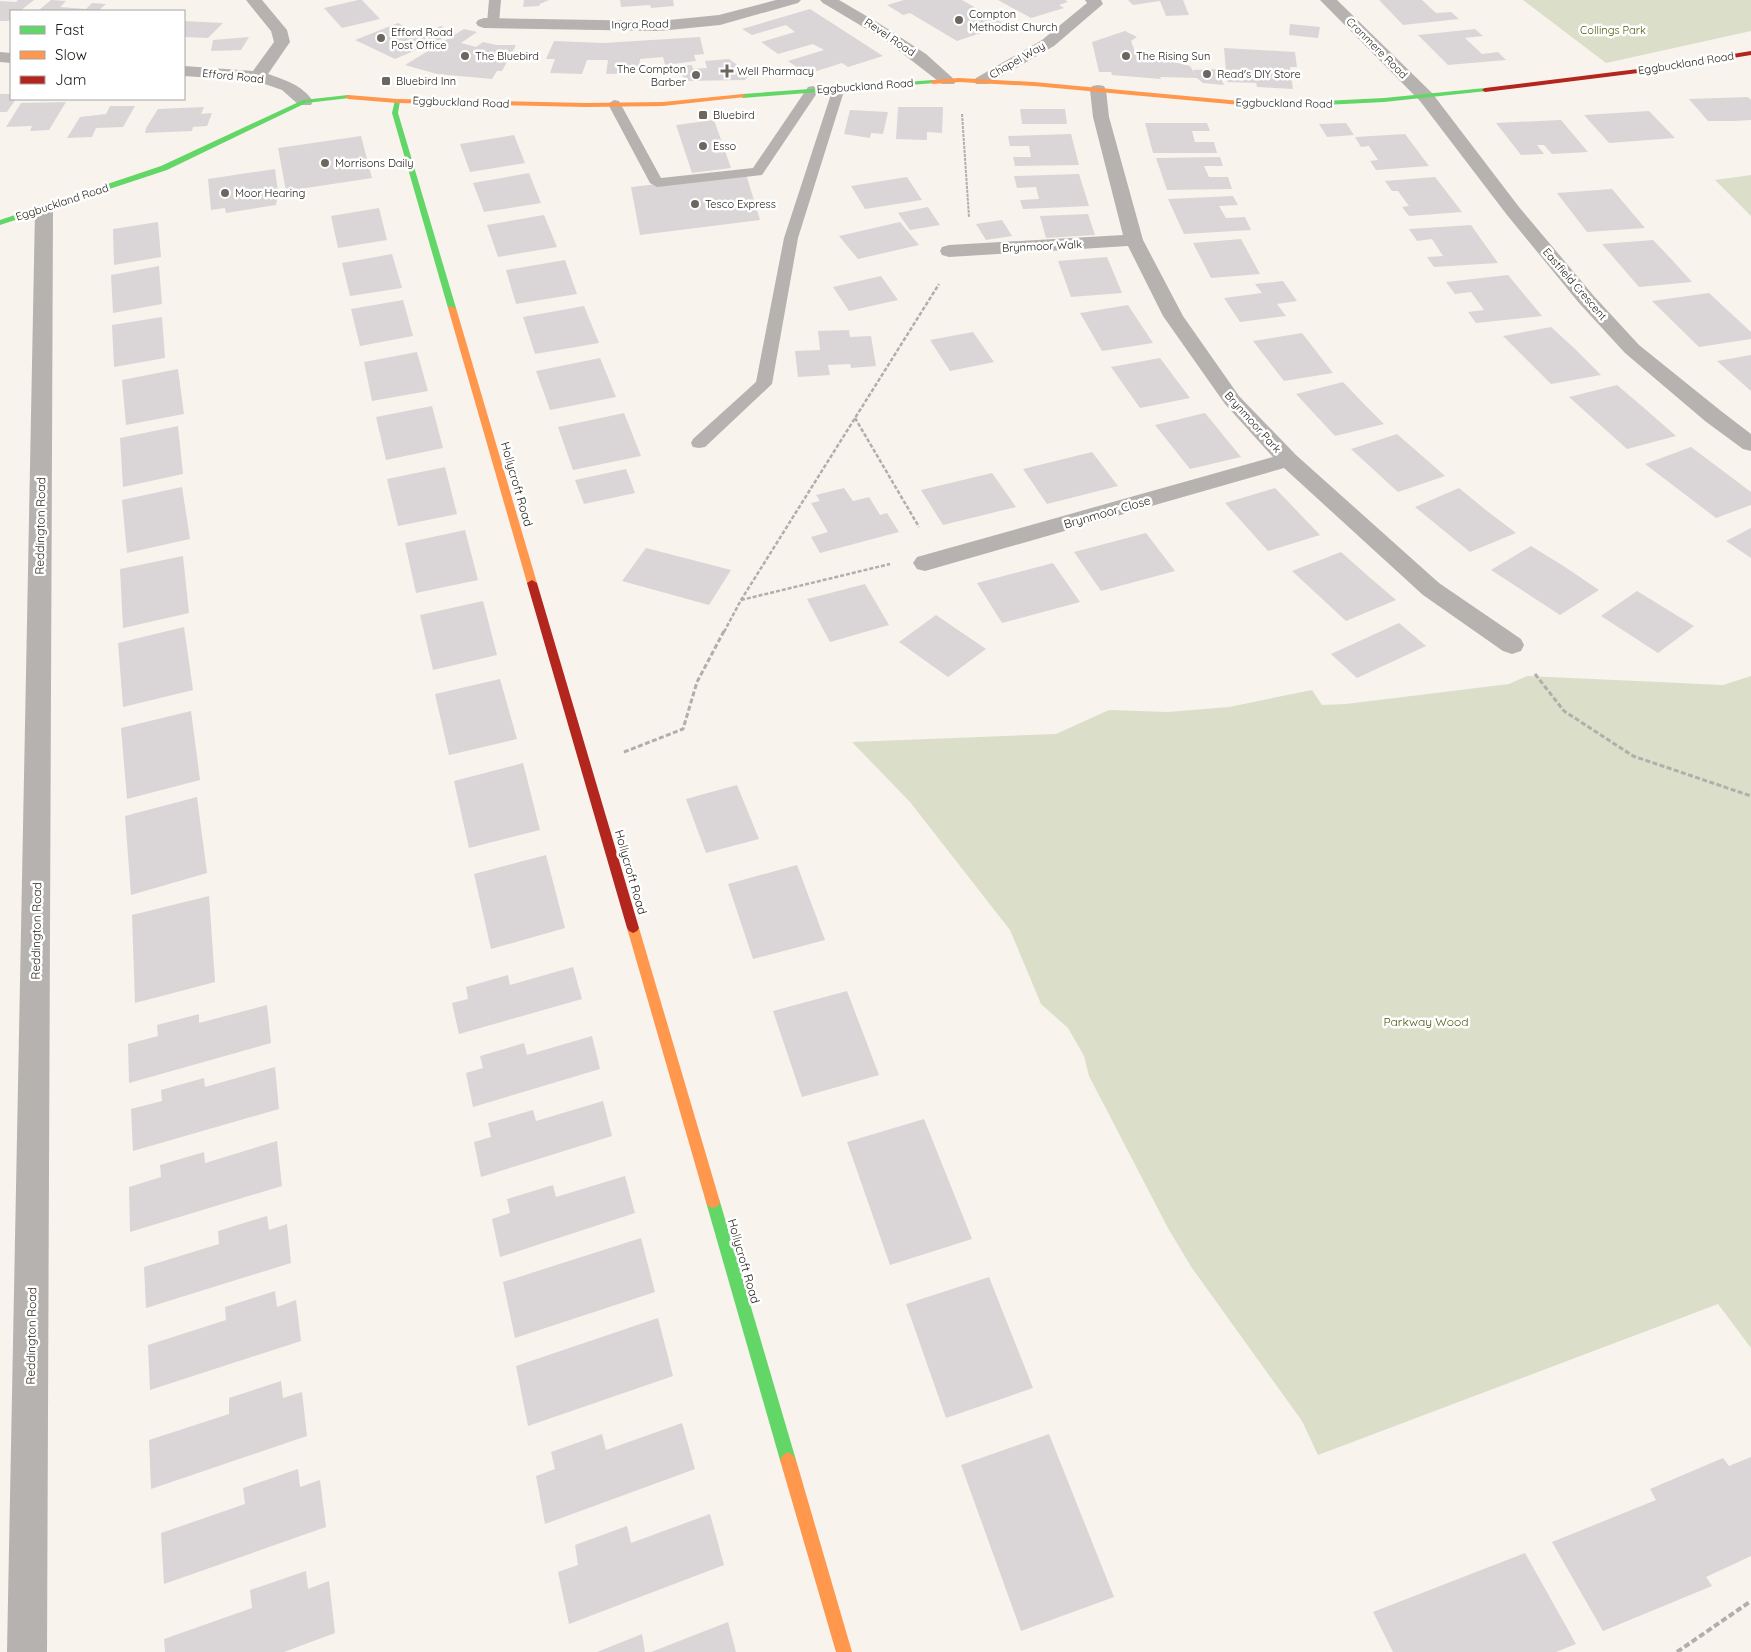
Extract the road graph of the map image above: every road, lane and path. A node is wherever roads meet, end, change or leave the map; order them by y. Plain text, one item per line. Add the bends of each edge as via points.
1 (254, 0) edge
2 (495, 0) edge
3 (793, 0) edge
4 (828, 0) edge
5 (1093, 0) edge
6 (1328, 0) edge
7 (488, 23) joint
8 (1751, 53) edge
9 (185, 70) edge
10 (258, 76) junction
11 (948, 80) junction
12 (982, 81) junction
13 (839, 88) junction
14 (813, 90) junction
15 (1098, 90) junction
16 (1426, 96) junction
17 (305, 101) junction
18 (397, 101) junction
19 (614, 104) junction
20 (961, 106) dead end
21 (44, 210) junction
22 (0, 223) edge
23 (1134, 240) junction
24 (971, 250) junction
25 (949, 251) joint
26 (855, 418) junction
27 (699, 443) dead end
28 (1751, 444) edge
29 (1288, 460) junction
30 (932, 561) junction
31 (741, 600) junction
32 (1512, 646) joint
33 (586, 767) junction
34 (1751, 796) edge
35 (1751, 1601) edge
36 (28, 1652) edge
37 (844, 1652) edge
38 (1677, 1652) edge

1 - 10 street via 279,30 282,42
2 - 7 lane
3 - 7 street, Ingra Road via 720,20 659,26
4 - 11 street, Revel Road via 871,23
5 - 12 street, Chapel Way via 1095,4 1048,43
6 - 16 street, Cranmere Road
8 - 16 street, Eggbuckland Road
9 - 10 street, Efford Road
10 - 17 street, Efford Road via 288,86
11 - 12 street, Eggbuckland Road
11 - 13 street, Eggbuckland Road
12 - 15 street, Eggbuckland Road
13 - 14 street, Eggbuckland Road
13 - 27 lane via 791,238 764,384
14 - 19 street, Eggbuckland Road via 663,104
14 - 19 lane via 757,172 657,184
15 - 16 street, Eggbuckland Road via 1262,105 1337,104
15 - 23 street, Brynmoor Park via 1100,117
16 - 28 street, Eastfield Crescent via 1519,218 1632,349
17 - 18 street, Eggbuckland Road via 348,97
17 - 21 street, Eggbuckland Road via 164,168
18 - 19 street, Eggbuckland Road
18 - 33 street, Hollycroft Road via 395,113
20 - 24 path
21 - 22 street, Eggbuckland Road
21 - 36 street, Reddington Road
23 - 24 street, Brynmoor Walk
23 - 29 street, Brynmoor Park via 1173,316 1216,378
24 - 25 street, Brynmoor Walk
25 - 26 path via 949,268
26 - 30 path
26 - 31 path
29 - 30 street, Brynmoor Close
29 - 32 street, Brynmoor Park via 1431,589
30 - 31 path via 907,560
31 - 33 path via 697,682 684,729
32 - 34 path via 1564,711 1633,756
33 - 37 street, Hollycroft Road
35 - 38 path

